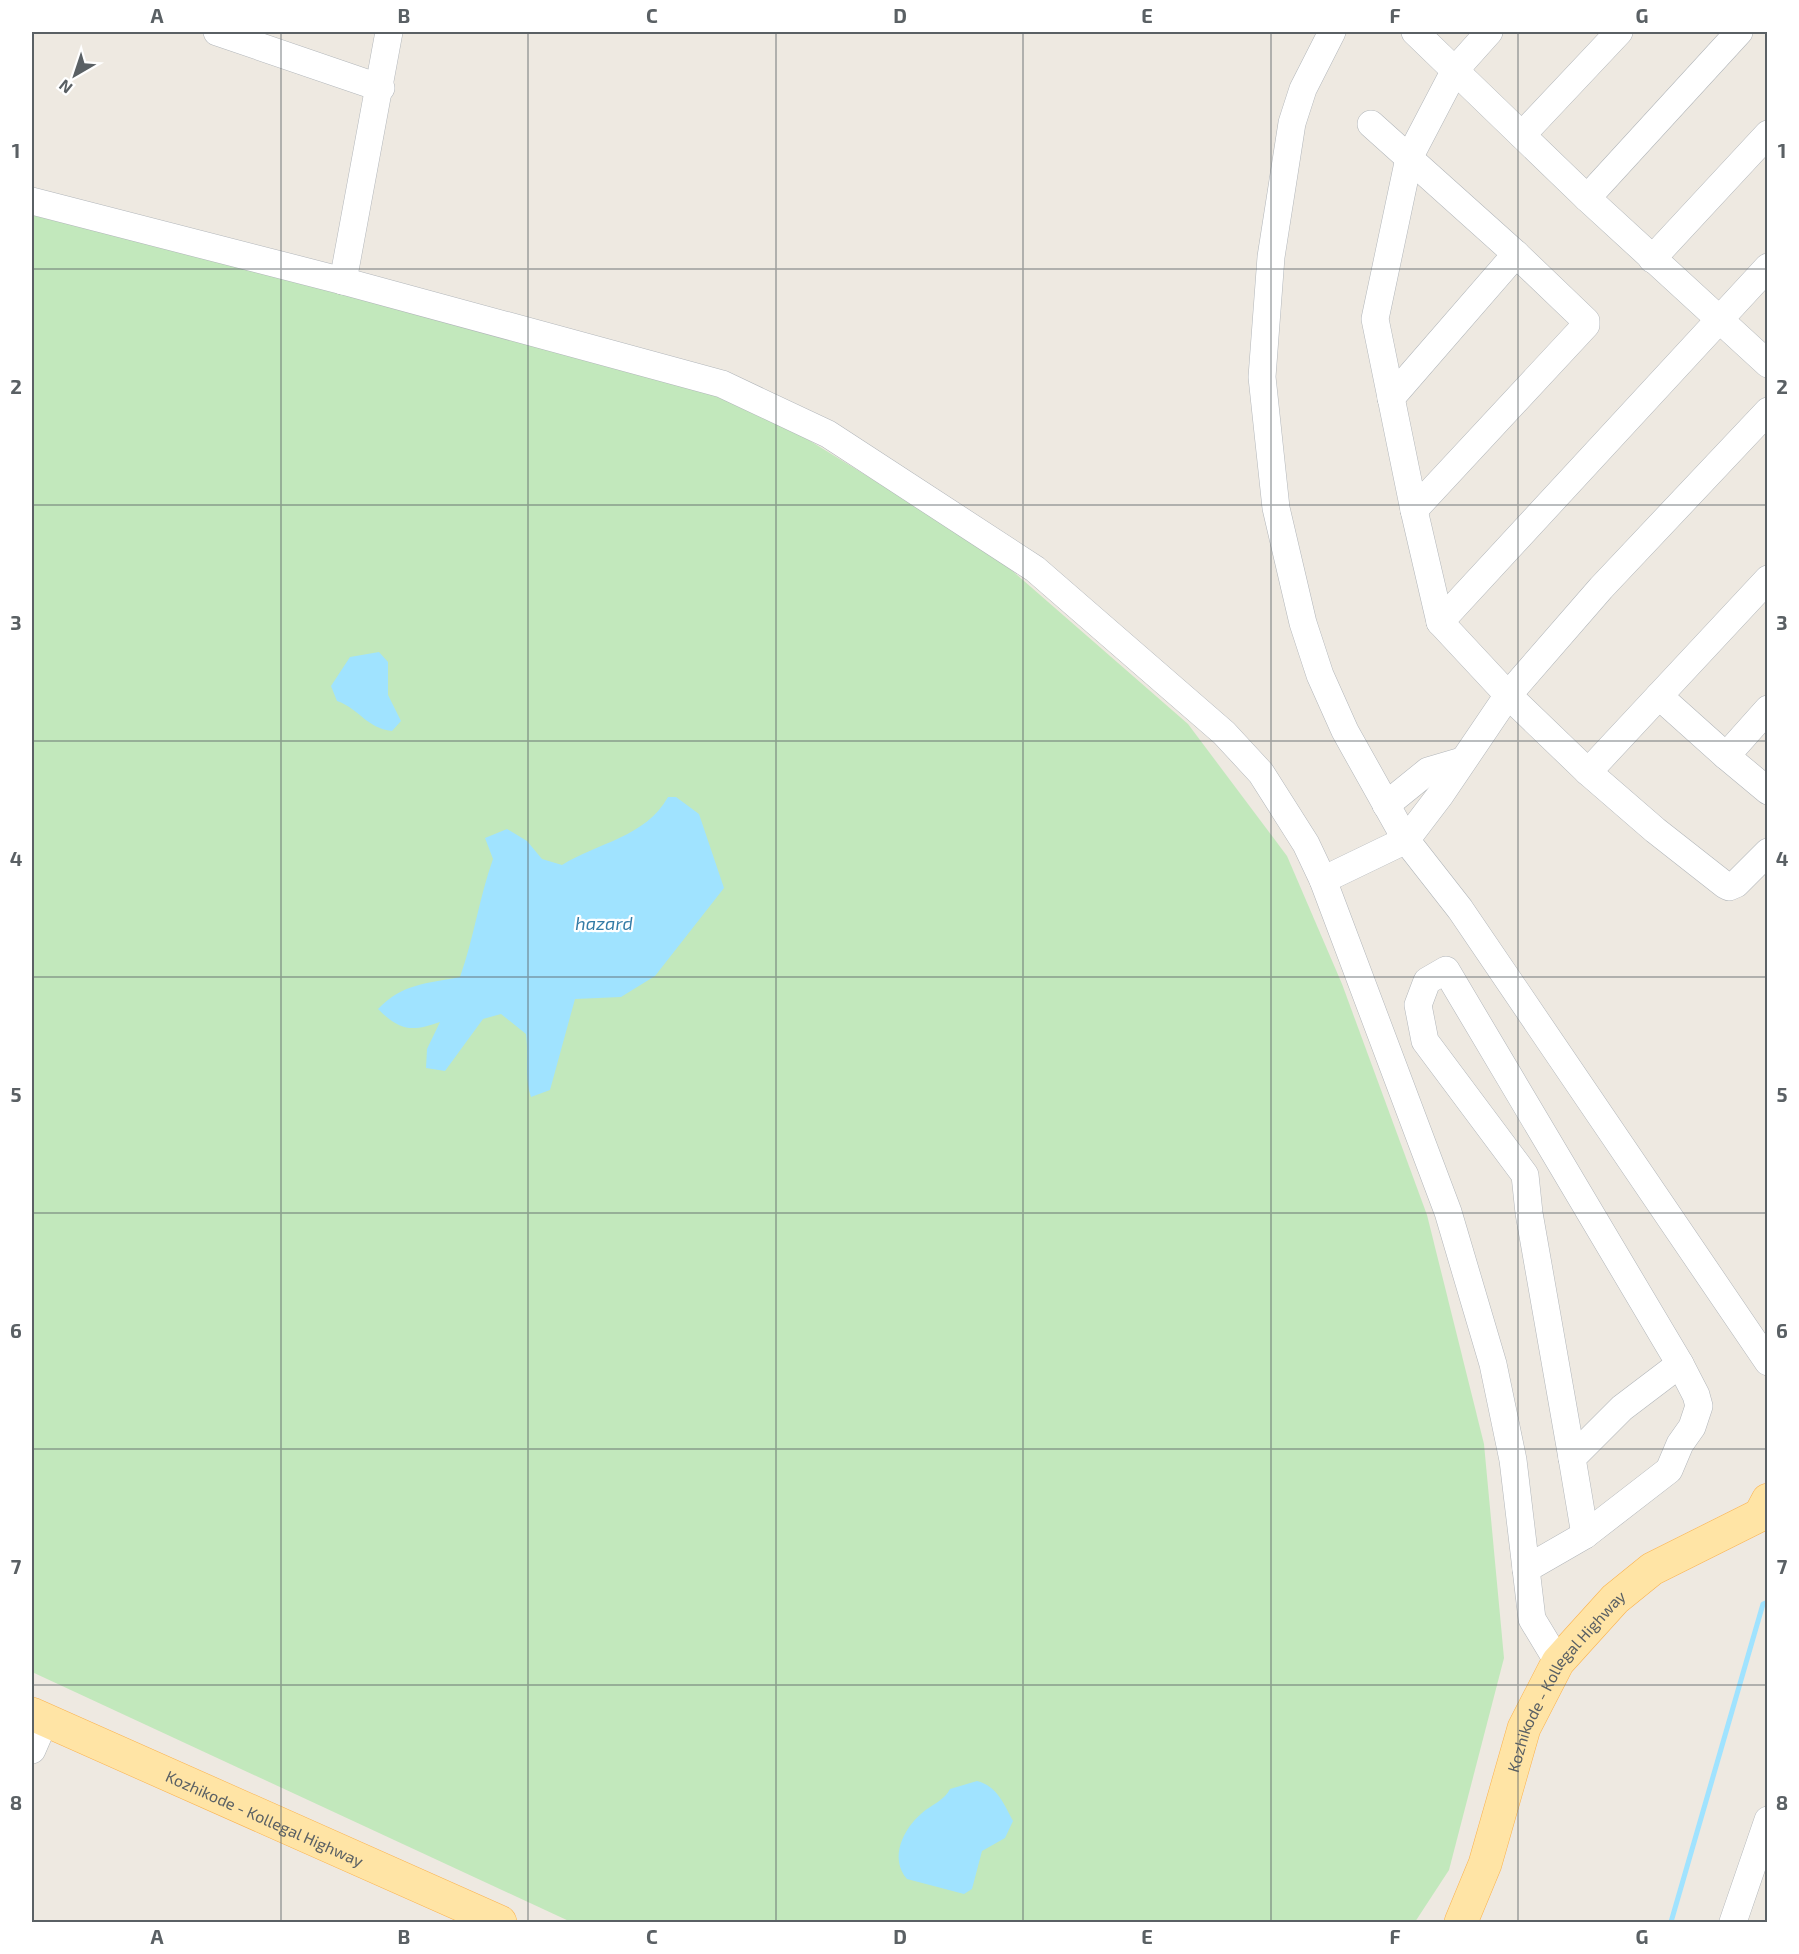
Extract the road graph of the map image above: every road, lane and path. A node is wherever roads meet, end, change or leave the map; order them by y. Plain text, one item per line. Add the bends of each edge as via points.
1 (217, 32) edge
2 (389, 32) edge
3 (1332, 32) edge
4 (1416, 32) edge
5 (1490, 32) edge
6 (1619, 32) edge
7 (1739, 32) edge
8 (1455, 70) junction
9 (381, 88) junction
10 (1371, 124) dead end
11 (1767, 134) edge
12 (1522, 135) junction
13 (1408, 158) junction
14 (1587, 198) junction
15 (32, 201) edge
16 (1516, 254) junction
17 (1652, 259) junction
18 (1767, 267) edge
19 (343, 281) junction
20 (1719, 319) junction
21 (1767, 364) edge
22 (1390, 398) junction
23 (1767, 411) edge
24 (1414, 510) junction
25 (1767, 579) edge
26 (1440, 622) junction
27 (1508, 695) junction
28 (1659, 696) junction
29 (1767, 709) edge
30 (1726, 756) junction
31 (1462, 761) junction
32 (1588, 772) junction
33 (1767, 791) edge
34 (1386, 805) junction
35 (1406, 840) junction
36 (1767, 852) edge
37 (1323, 880) junction
38 (1767, 1362) edge
39 (1680, 1364) junction
40 (1572, 1458) junction
41 (1765, 1511) edge
42 (1585, 1535) junction
43 (1526, 1569) junction
44 (1558, 1662) junction
45 (38, 1717) edge
46 (32, 1750) edge
47 (1767, 1820) edge
48 (500, 1923) edge
49 (1461, 1923) edge
50 (1733, 1923) edge

1 - 9 street
2 - 9 street
3 - 34 street via 1303,89 1292,123 1271,257 1262,377 1276,508 1303,623 1320,675 1345,731
4 - 8 street
5 - 8 street
6 - 12 street
7 - 14 street
8 - 12 street
8 - 13 street
9 - 19 street
10 - 13 street
11 - 17 street
12 - 14 street
13 - 16 street
13 - 22 street via 1375,319
14 - 17 street
15 - 19 street
16 - 22 street
16 - 24 street via 1587,324
17 - 20 street
18 - 20 street
19 - 37 street via 722,384 828,434 1035,569 1224,733 1260,773 1306,844
20 - 21 street
20 - 26 street
22 - 24 street
23 - 27 street via 1601,588
24 - 26 street
25 - 28 street
26 - 27 street
27 - 31 street
27 - 32 street
28 - 30 street
28 - 32 street
29 - 30 street
30 - 33 street
31 - 34 street via 1428,771
31 - 35 street
32 - 36 street via 1725,885 1737,884
34 - 35 street
35 - 37 street
35 - 38 street via 1460,909
37 - 43 street via 1448,1212 1493,1364 1513,1460
39 - 40 street via 1622,1408
39 - 40 street via 1446,970 1426,981 1418,1005 1425,1041 1525,1175
39 - 42 street via 1699,1406 1692,1427 1668,1470
40 - 42 street
41 - 44 main road, Kozhikode - Kollegal Highway via 1652,1569 1615,1599
42 - 43 street
43 - 44 street via 1532,1619
44 - 49 main road, Kozhikode - Kollegal Highway via 1524,1728 1485,1864
45 - 46 street
45 - 48 main road, Kozhikode - Kollegal Highway
47 - 50 street

